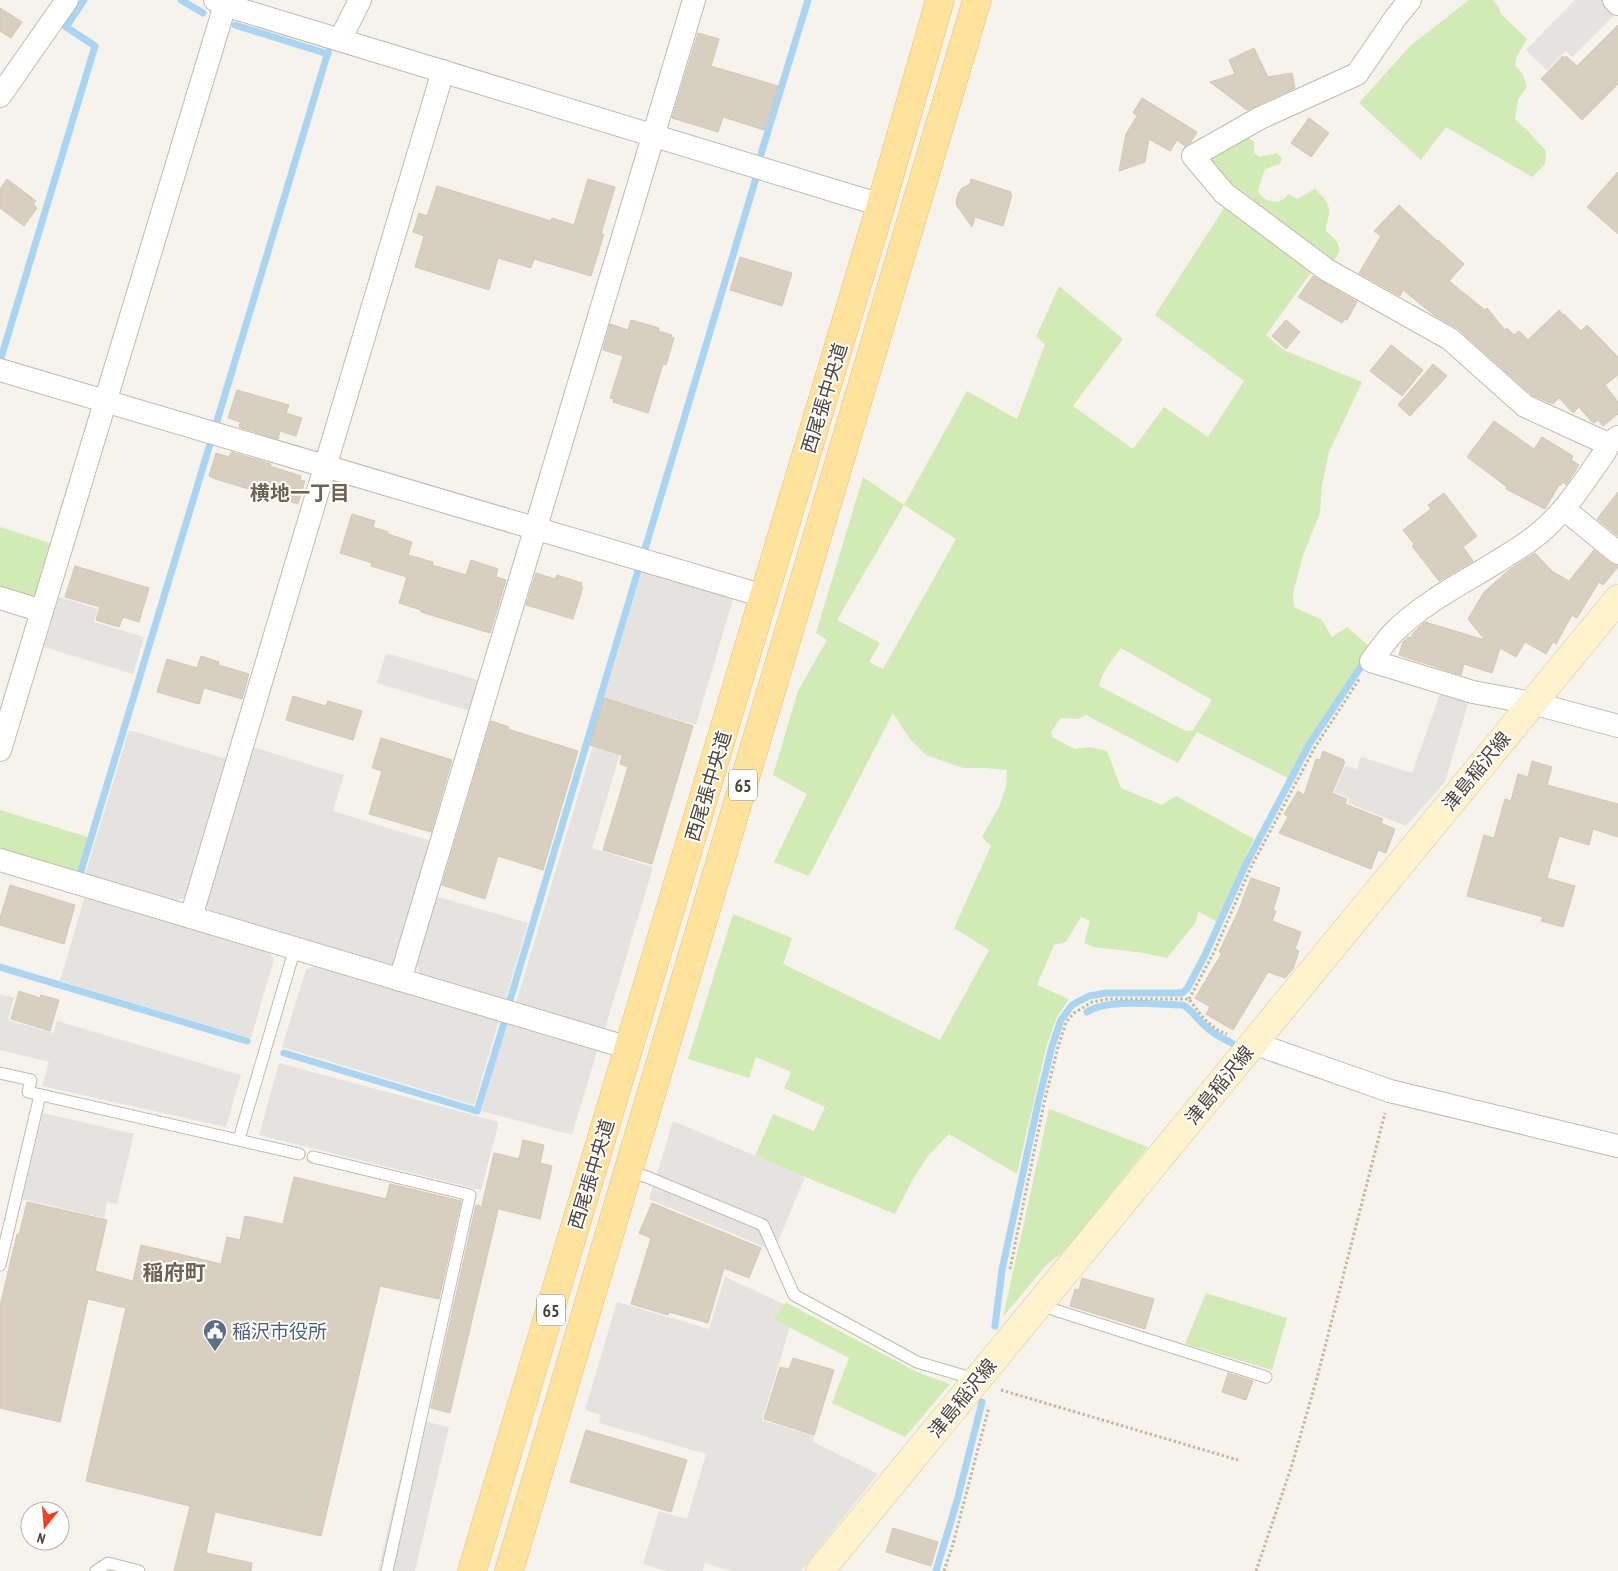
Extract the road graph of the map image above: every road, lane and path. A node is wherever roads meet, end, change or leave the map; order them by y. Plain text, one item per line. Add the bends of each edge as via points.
1 (67, 0) edge
2 (360, 0) edge
3 (694, 0) edge
4 (940, 0) edge
5 (977, 0) edge
6 (1410, 0) edge
7 (1614, 0) edge
8 (220, 2) edge
9 (1618, 4) edge
10 (340, 40) junction
11 (443, 71) junction
12 (0, 94) edge
13 (653, 135) junction
14 (881, 205) junction
15 (0, 370) edge
16 (106, 401) junction
17 (1613, 441) edge
18 (326, 466) junction
19 (1564, 508) junction
20 (535, 529) junction
21 (1618, 553) edge
22 (764, 596) junction
23 (0, 598) edge
24 (1618, 599) edge
25 (42, 611) junction
26 (1371, 661) junction
27 (1532, 703) junction
28 (1618, 726) edge
29 (0, 750) edge
30 (0, 860) edge
31 (192, 917) junction
32 (295, 948) junction
33 (400, 980) junction
34 (1189, 999) junction
35 (1253, 1043) junction
36 (629, 1048) junction
37 (0, 1073) edge
38 (1390, 1091) junction
39 (40, 1095) junction
40 (238, 1139) junction
41 (1618, 1146) edge
42 (299, 1154) dead end
43 (313, 1157) dead end
44 (628, 1171) junction
45 (0, 1265) edge
46 (1010, 1269) dead end
47 (1039, 1305) junction
48 (1266, 1377) dead end
49 (986, 1384) junction
50 (1238, 1460) dead end
51 (96, 1571) edge
52 (138, 1571) edge
53 (387, 1571) edge
54 (472, 1571) edge
55 (509, 1571) edge
56 (820, 1571) edge
57 (944, 1571) edge
58 (1256, 1571) edge

1 - 12 street
2 - 10 street
3 - 13 street
4 - 14 main road, 西尾張中央道 / 65
5 - 44 main road, 西尾張中央道 / 65
6 - 17 street via 1357,74 1260,118 1194,156 1224,193 1327,270 1450,339 1525,406
7 - 9 street
8 - 10 street
8 - 16 street
10 - 11 street
11 - 13 street
11 - 18 street
13 - 14 street
13 - 20 street
14 - 22 main road, 西尾張中央道 / 65
15 - 16 street
16 - 18 street
16 - 25 street
17 - 19 street
18 - 20 street
18 - 31 street
19 - 21 street
19 - 26 street via 1538,534 1510,554 1427,605 1394,632
20 - 22 street
20 - 33 street
22 - 36 main road, 西尾張中央道 / 65
23 - 25 street
24 - 27 main road, 津島稲沢線
25 - 29 street
26 - 27 street via 1473,692
26 - 34 path via 1315,747 1251,867 1214,952
27 - 28 street
27 - 35 main road, 津島稲沢線
30 - 31 street
31 - 32 street
32 - 33 street
32 - 40 lane
33 - 36 street
34 - 35 path via 1206,1021 1220,1032
34 - 46 path via 1108,999 1092,1002 1066,1022 1044,1103
35 - 38 street
35 - 47 main road, 津島稲沢線
36 - 54 main road, 西尾張中央道 / 65
37 - 39 lane via 31,1080 28,1092
38 - 41 street
38 - 58 path via 1292,1468
39 - 40 lane
39 - 45 lane
40 - 42 lane
43 - 53 lane via 470,1195
44 - 49 lane via 763,1225 794,1296 917,1362
44 - 55 main road, 西尾張中央道 / 65
47 - 48 lane
47 - 49 main road, 津島稲沢線
49 - 50 path
49 - 56 main road, 津島稲沢線
49 - 57 path via 953,1544
51 - 52 lane via 108,1564

